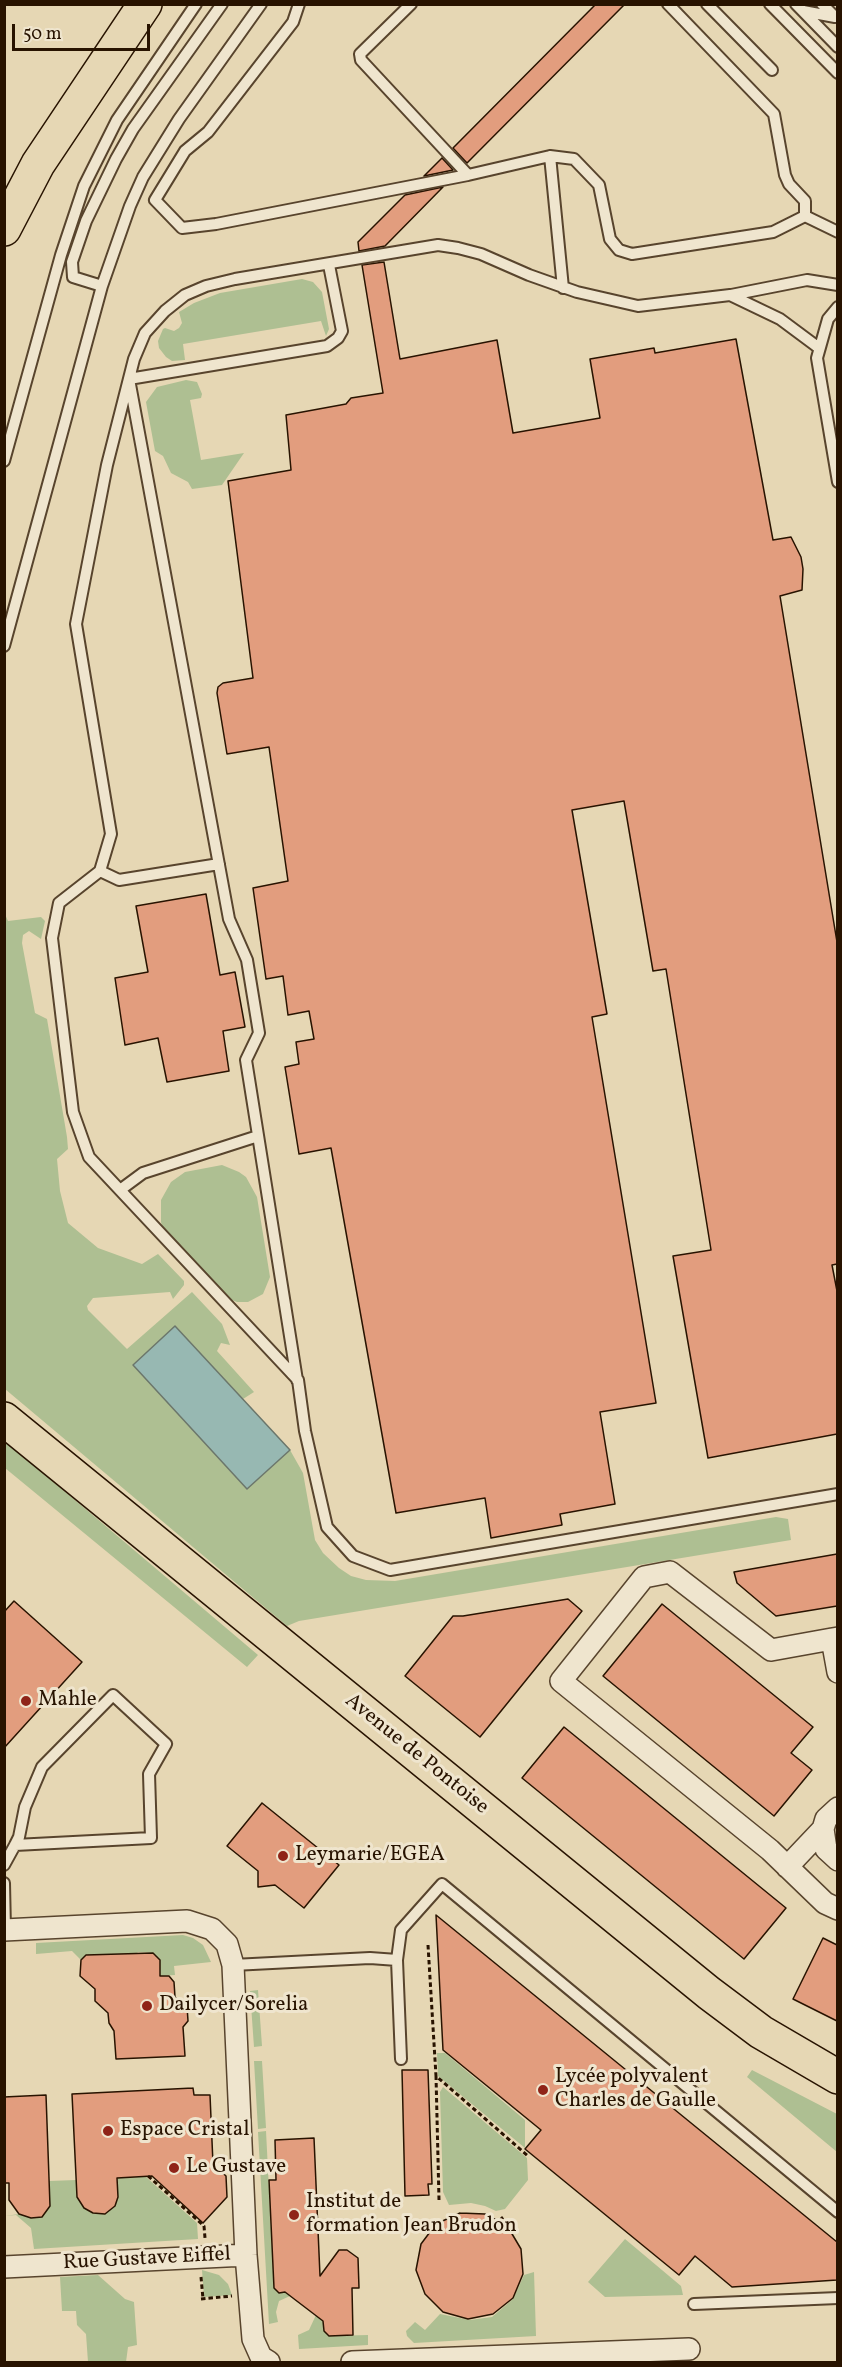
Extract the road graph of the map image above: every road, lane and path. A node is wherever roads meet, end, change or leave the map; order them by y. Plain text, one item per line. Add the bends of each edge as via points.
1 (123, 4) edge
2 (145, 4) edge
3 (196, 4) edge
4 (222, 4) edge
5 (261, 4) edge
6 (299, 4) edge
7 (411, 4) edge
8 (668, 4) edge
9 (707, 4) edge
10 (770, 4) edge
11 (822, 4) edge
12 (799, 8) edge
13 (836, 18) edge
14 (837, 47) edge
15 (772, 70) dead end
16 (837, 73) edge
17 (550, 156) junction
18 (468, 174) junction
19 (4, 185) edge
20 (805, 216) junction
21 (4, 229) edge
22 (837, 232) edge
23 (329, 265) junction
24 (837, 285) edge
25 (102, 286) junction
26 (563, 288) junction
27 (730, 295) junction
28 (837, 307) edge
29 (819, 348) junction
30 (129, 380) junction
31 (4, 461) edge
32 (837, 482) edge
33 (4, 646) edge
34 (219, 864) junction
35 (100, 871) junction
36 (258, 1136) junction
37 (120, 1190) junction
38 (297, 1380) junction
39 (4, 1419) edge
40 (837, 1494) edge
41 (835, 1639) edge
42 (837, 1672) edge
43 (837, 1808) edge
44 (823, 1829) junction
45 (15, 1845) junction
46 (837, 1860) edge
47 (4, 1865) edge
48 (787, 1867) junction
49 (4, 1883) edge
50 (833, 1901) edge
51 (5, 1930) edge
52 (429, 1945) dead end
53 (398, 1960) junction
54 (233, 1965) junction
55 (401, 2059) dead end
56 (436, 2076) junction
57 (837, 2077) edge
58 (528, 2156) dead end
59 (148, 2176) dead end
60 (440, 2200) dead end
61 (837, 2212) edge
62 (206, 2246) dead end
63 (246, 2254) junction
64 (4, 2267) edge
65 (201, 2268) dead end
66 (236, 2296) dead end
67 (837, 2298) edge
68 (694, 2304) dead end
69 (689, 2349) dead end
70 (552, 2359) edge
71 (269, 2362) edge
72 (352, 2362) edge

1 - 19 main road
2 - 21 main road via 38,164
3 - 31 lane via 117,120 84,186
4 - 25 lane via 133,129 86,221 72,262 73,277
5 - 25 lane via 143,177
6 - 18 lane via 293,22 208,132 185,151 155,200 182,228
7 - 18 lane via 360,54 361,60
8 - 20 lane via 774,114 785,175 805,201
9 - 15 lane
10 - 16 lane
11 - 13 lane
12 - 13 lane
12 - 14 lane
17 - 18 lane
17 - 20 lane via 574,159 599,185 610,239 619,250 632,254 773,232
17 - 26 lane
20 - 22 lane
23 - 26 lane via 438,245 481,254
23 - 30 lane via 235,279 185,295 145,333
23 - 30 lane via 342,331 327,346
24 - 27 lane via 807,280
25 - 33 lane
26 - 27 lane via 638,306
27 - 29 lane via 780,319
28 - 29 lane via 828,319
29 - 32 lane via 817,358
30 - 34 lane
30 - 35 lane via 107,465 76,624 111,834
34 - 35 lane via 119,880
34 - 36 lane via 229,919 247,960 259,1033 246,1060
35 - 37 lane via 59,903 52,938 73,1112 89,1156
36 - 37 lane via 142,1173
36 - 38 lane
37 - 38 lane
38 - 40 lane via 304,1431 327,1527 353,1556 390,1570
39 - 57 main road, Avenue de Pontoise via 709,1994 761,2032
41 - 42 street
41 - 48 street via 771,1650 670,1572 644,1577 561,1681
43 - 44 street
44 - 46 street via 826,1850
44 - 48 street
45 - 45 lane via 42,1767 113,1695 166,1744 150,1774 151,1838
45 - 47 lane
48 - 50 street
49 - 51 lane
51 - 54 street via 187,1921 221,1936
52 - 56 path
53 - 54 lane
53 - 55 lane
53 - 61 lane via 401,1930 441,1884
54 - 63 street
56 - 58 path
56 - 60 path
59 - 62 path via 204,2226
63 - 64 street, Rue Gustave Eiffel
63 - 71 street, Rue Gustave Eiffel via 253,2338 261,2357
65 - 66 path via 202,2299
67 - 68 lane
69 - 70 street
70 - 72 street

